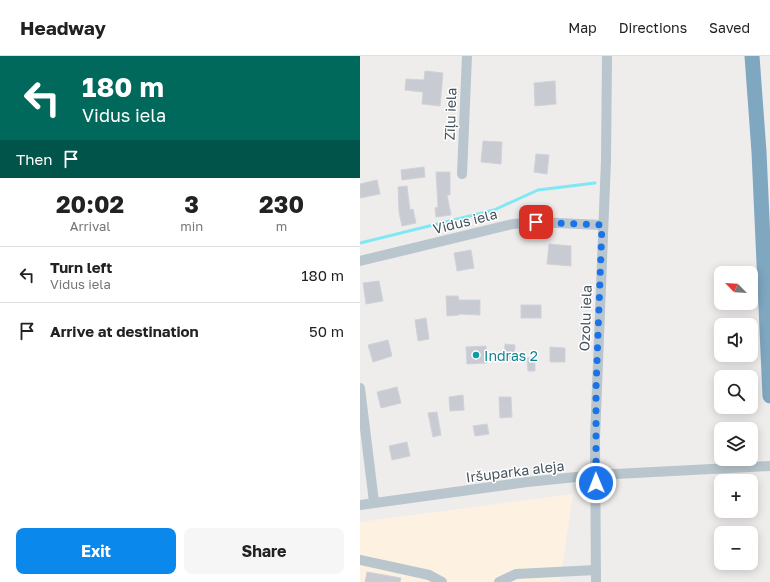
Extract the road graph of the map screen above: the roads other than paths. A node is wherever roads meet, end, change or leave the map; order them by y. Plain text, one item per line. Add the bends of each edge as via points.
1 (466, 56) edge
2 (608, 56) edge
3 (752, 56) edge
4 (462, 174) dead end
5 (602, 225) junction
6 (360, 262) edge
7 (360, 388) edge
8 (770, 396) edge
9 (770, 466) edge
10 (596, 475) junction
11 (374, 502) junction
12 (360, 504) edge
13 (360, 560) edge
14 (596, 570) junction
15 (442, 582) edge
16 (499, 582) edge
17 (596, 582) edge

1 - 4 street, Zīļu iela
2 - 5 street, Ozolu iela
3 - 8 highway
5 - 6 street, Vidus iela via 536,222 513,224
5 - 10 street, Ozolu iela
7 - 11 street
9 - 10 street, Iršuparka aleja
10 - 11 street, Iršuparka aleja
10 - 14 street, Ozolu iela
11 - 12 street, Iršuparka aleja
13 - 15 street via 430,575
14 - 16 street via 516,574
14 - 17 street, Ozolu iela

